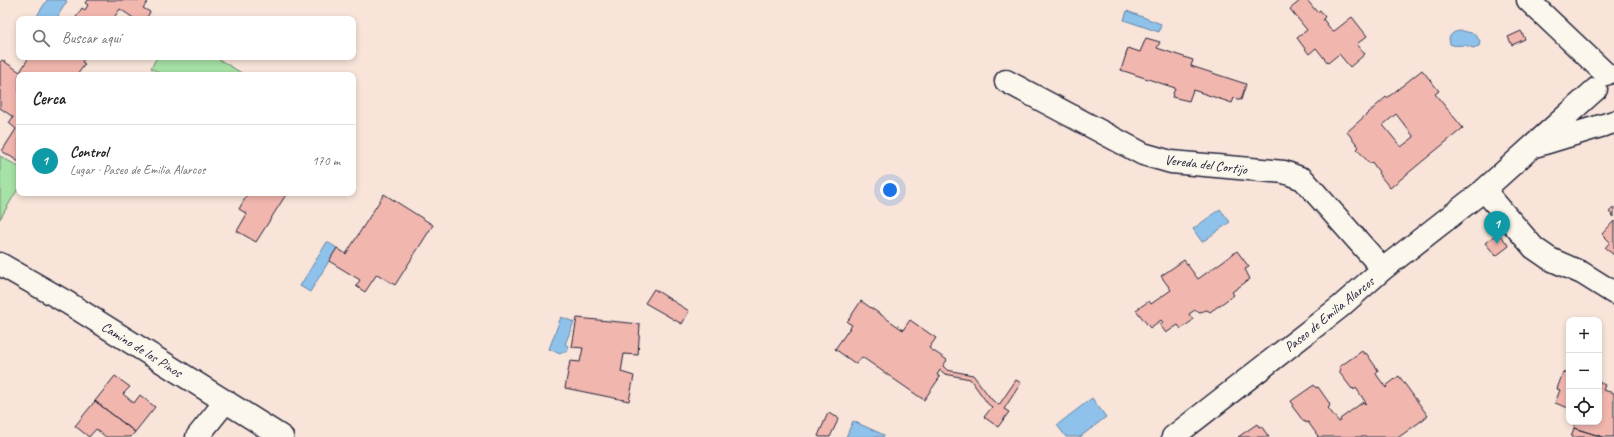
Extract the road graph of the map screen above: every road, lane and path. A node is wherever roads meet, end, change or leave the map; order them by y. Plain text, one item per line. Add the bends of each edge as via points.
1 (1528, 0) edge
2 (1605, 77) edge
3 (1006, 81) dead end
4 (1614, 121) edge
5 (1531, 147) junction
6 (1484, 190) junction
7 (0, 264) edge
8 (1383, 269) junction
9 (1614, 293) edge
10 (226, 401) junction
11 (197, 437) edge
12 (282, 437) edge
13 (1173, 437) edge

1 - 2 street
2 - 4 street via 1596,99 1599,109
2 - 5 street, Paseo de Emilia Alarcos
3 - 8 street, Vereda del Cortijo via 1143,154 1171,162 1284,172 1303,179
4 - 5 street, Paseo de Emilia Alarcos
5 - 6 street, Paseo de Emilia Alarcos
6 - 8 street, Paseo de Emilia Alarcos
6 - 9 street via 1534,248
7 - 10 street, Camino de los Pinos
8 - 13 street, Paseo de Emilia Alarcos via 1340,307
10 - 11 street
10 - 12 street, Camino de los Pinos

